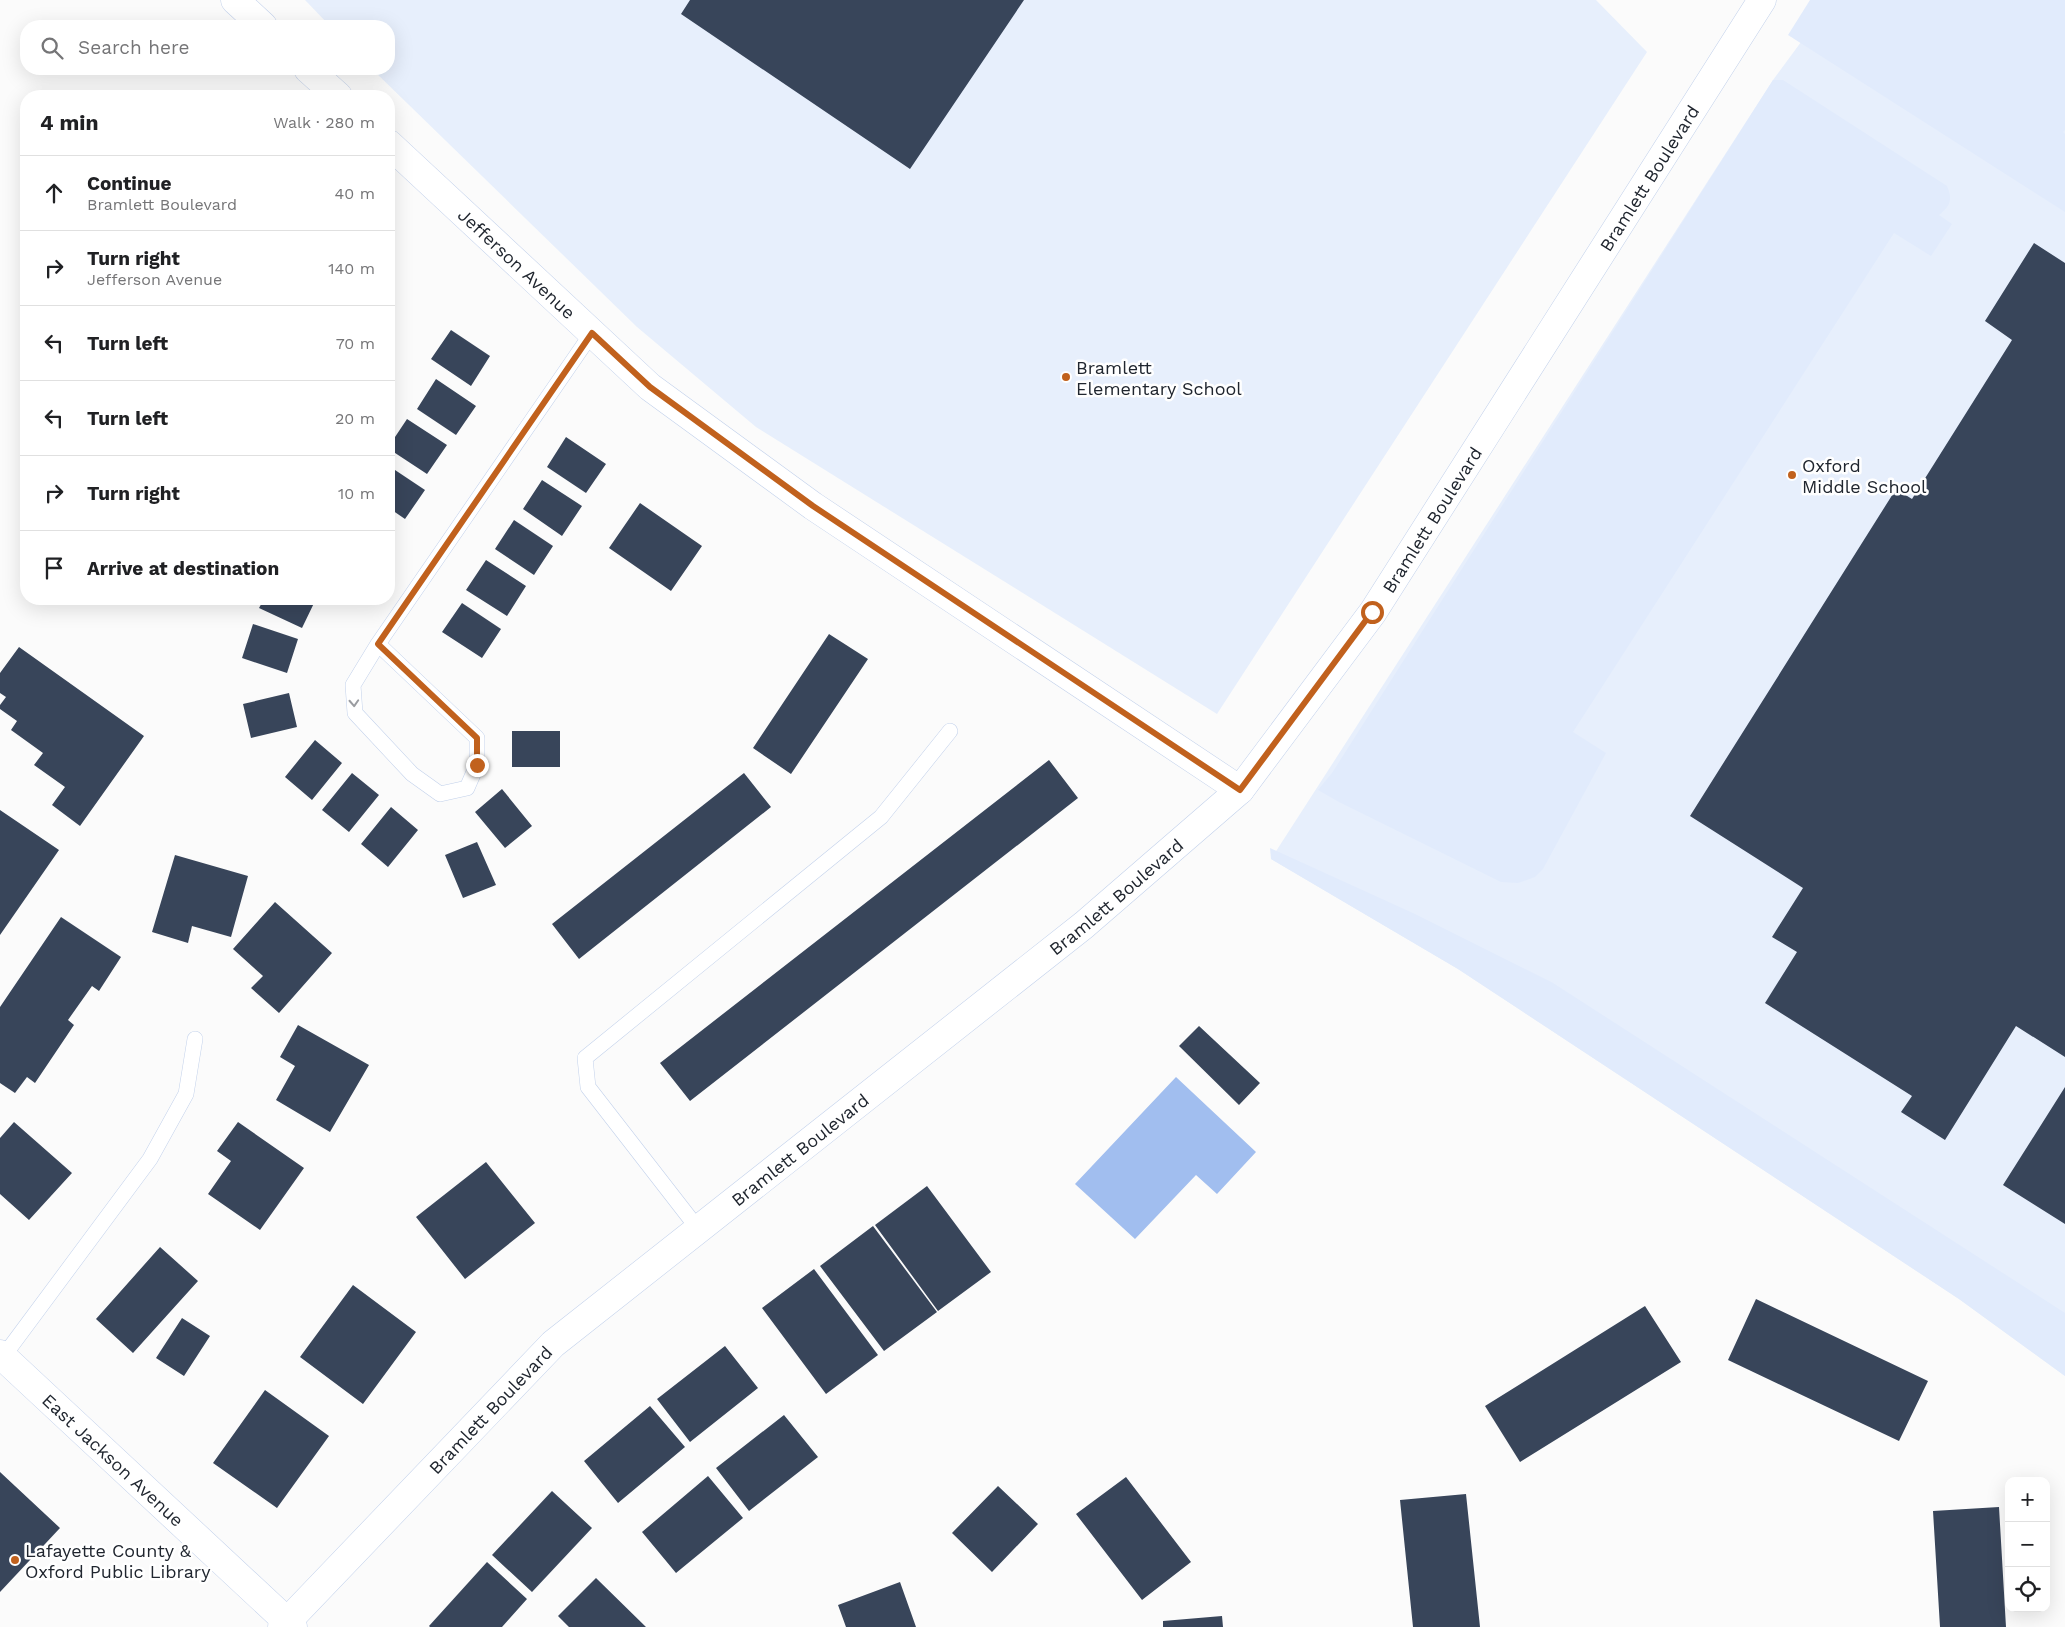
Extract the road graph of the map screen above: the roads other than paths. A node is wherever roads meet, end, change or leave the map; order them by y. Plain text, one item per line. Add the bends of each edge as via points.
1 (235, 0) edge
2 (1762, 0) edge
3 (257, 20) edge
4 (315, 75) edge
5 (331, 90) edge
6 (395, 151) edge
7 (592, 333) junction
8 (378, 644) junction
9 (950, 731) dead end
10 (1240, 790) junction
11 (195, 1039) dead end
12 (699, 1230) junction
13 (2, 1355) edge
14 (288, 1625) edge

1 - 3 street
2 - 10 street, Bramlett Boulevard via 1372,612
4 - 5 street
6 - 7 street, Jefferson Avenue
7 - 8 lane
7 - 10 street, Jefferson Avenue via 650,387 813,506
8 -> 8 lane via 353,685 355,714 412,774 440,794 466,788 477,765 477,738
9 - 12 lane via 881,818 585,1058 588,1087
10 - 12 street, Bramlett Boulevard via 1084,925
11 - 13 lane via 186,1094 150,1159
12 - 14 street, Bramlett Boulevard via 553,1344
13 - 14 street, East Jackson Avenue

